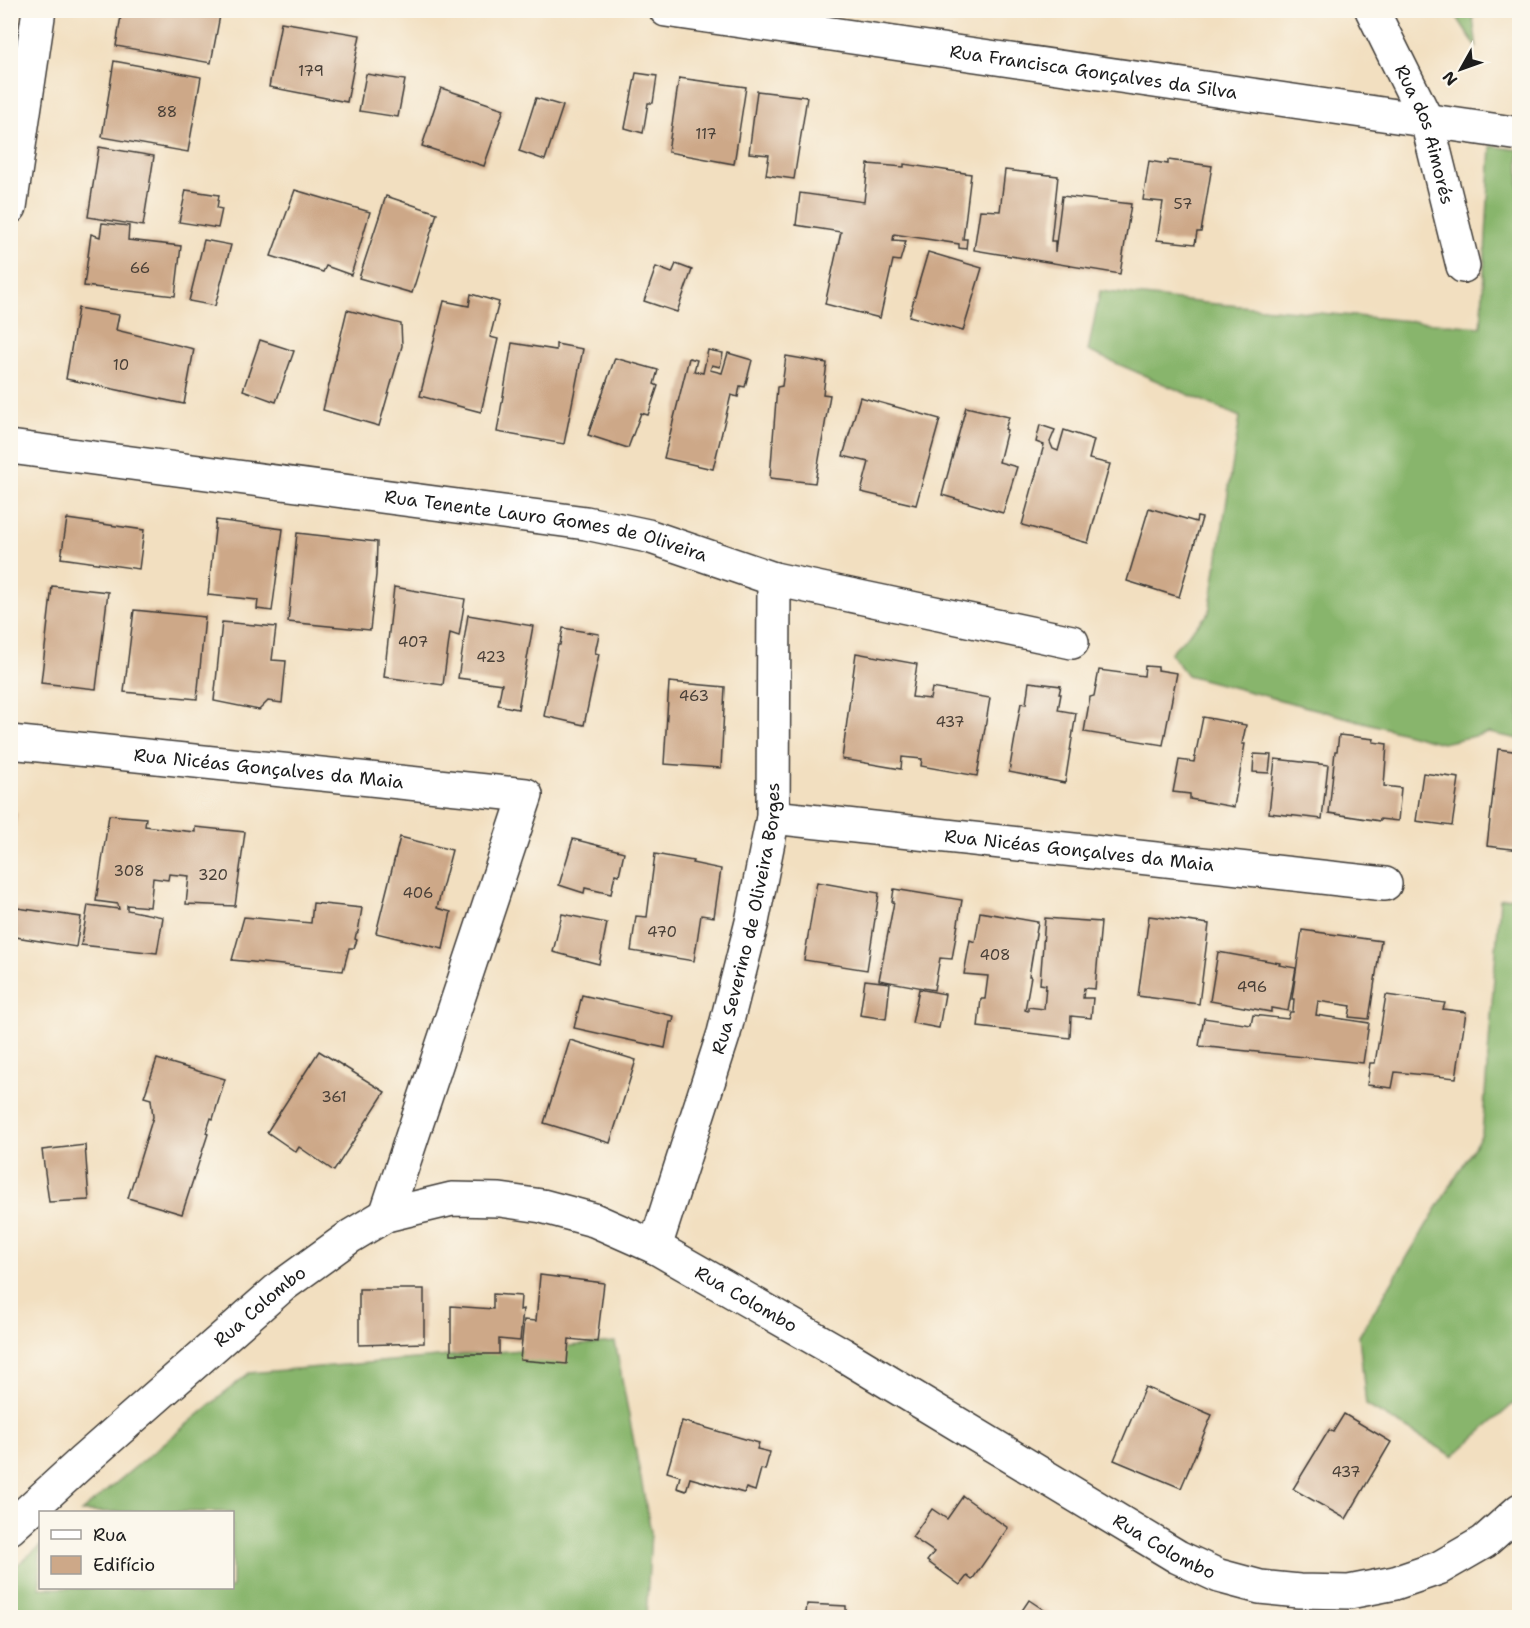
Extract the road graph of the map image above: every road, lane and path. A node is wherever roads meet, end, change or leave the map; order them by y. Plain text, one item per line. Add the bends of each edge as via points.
1 (39, 10) edge
2 (666, 10) edge
3 (1372, 10) edge
4 (1426, 121) junction
5 (1520, 134) edge
6 (10, 207) edge
7 (1463, 266) dead end
8 (10, 447) edge
9 (774, 579) junction
10 (1072, 642) dead end
11 (10, 742) edge
12 (774, 817) junction
13 (1385, 884) dead end
14 (386, 1215) junction
15 (655, 1247) junction
16 (1520, 1510) edge
17 (10, 1527) edge

1 - 6 street
2 - 4 street, Rua Francisca Gonçalves da Silva
3 - 4 street, Rua dos Aimorés
4 - 5 street, Rua Francisca Gonçalves da Silva
4 - 7 street, Rua dos Aimorés
8 - 9 street, Rua Tenente Lauro Gomes de Oliveira via 586,523 648,536
9 - 10 street, Rua Tenente Lauro Gomes de Oliveira
9 - 12 street, Rua Severino de Oliveira Borges
11 - 14 street, Rua Nicéas Gonçalves da Maia via 526,795
12 - 13 street, Rua Nicéas Gonçalves da Maia
12 - 15 street, Rua Severino de Oliveira Borges via 724,1033
14 - 15 street, Rua Colombo via 452,1199 500,1200 543,1206 594,1220
14 - 17 street, Rua Colombo via 282,1286
15 - 16 street, Rua Colombo via 842,1354 1178,1557 1219,1576 1260,1587 1299,1591 1349,1592 1395,1583 1439,1568 1484,1542

